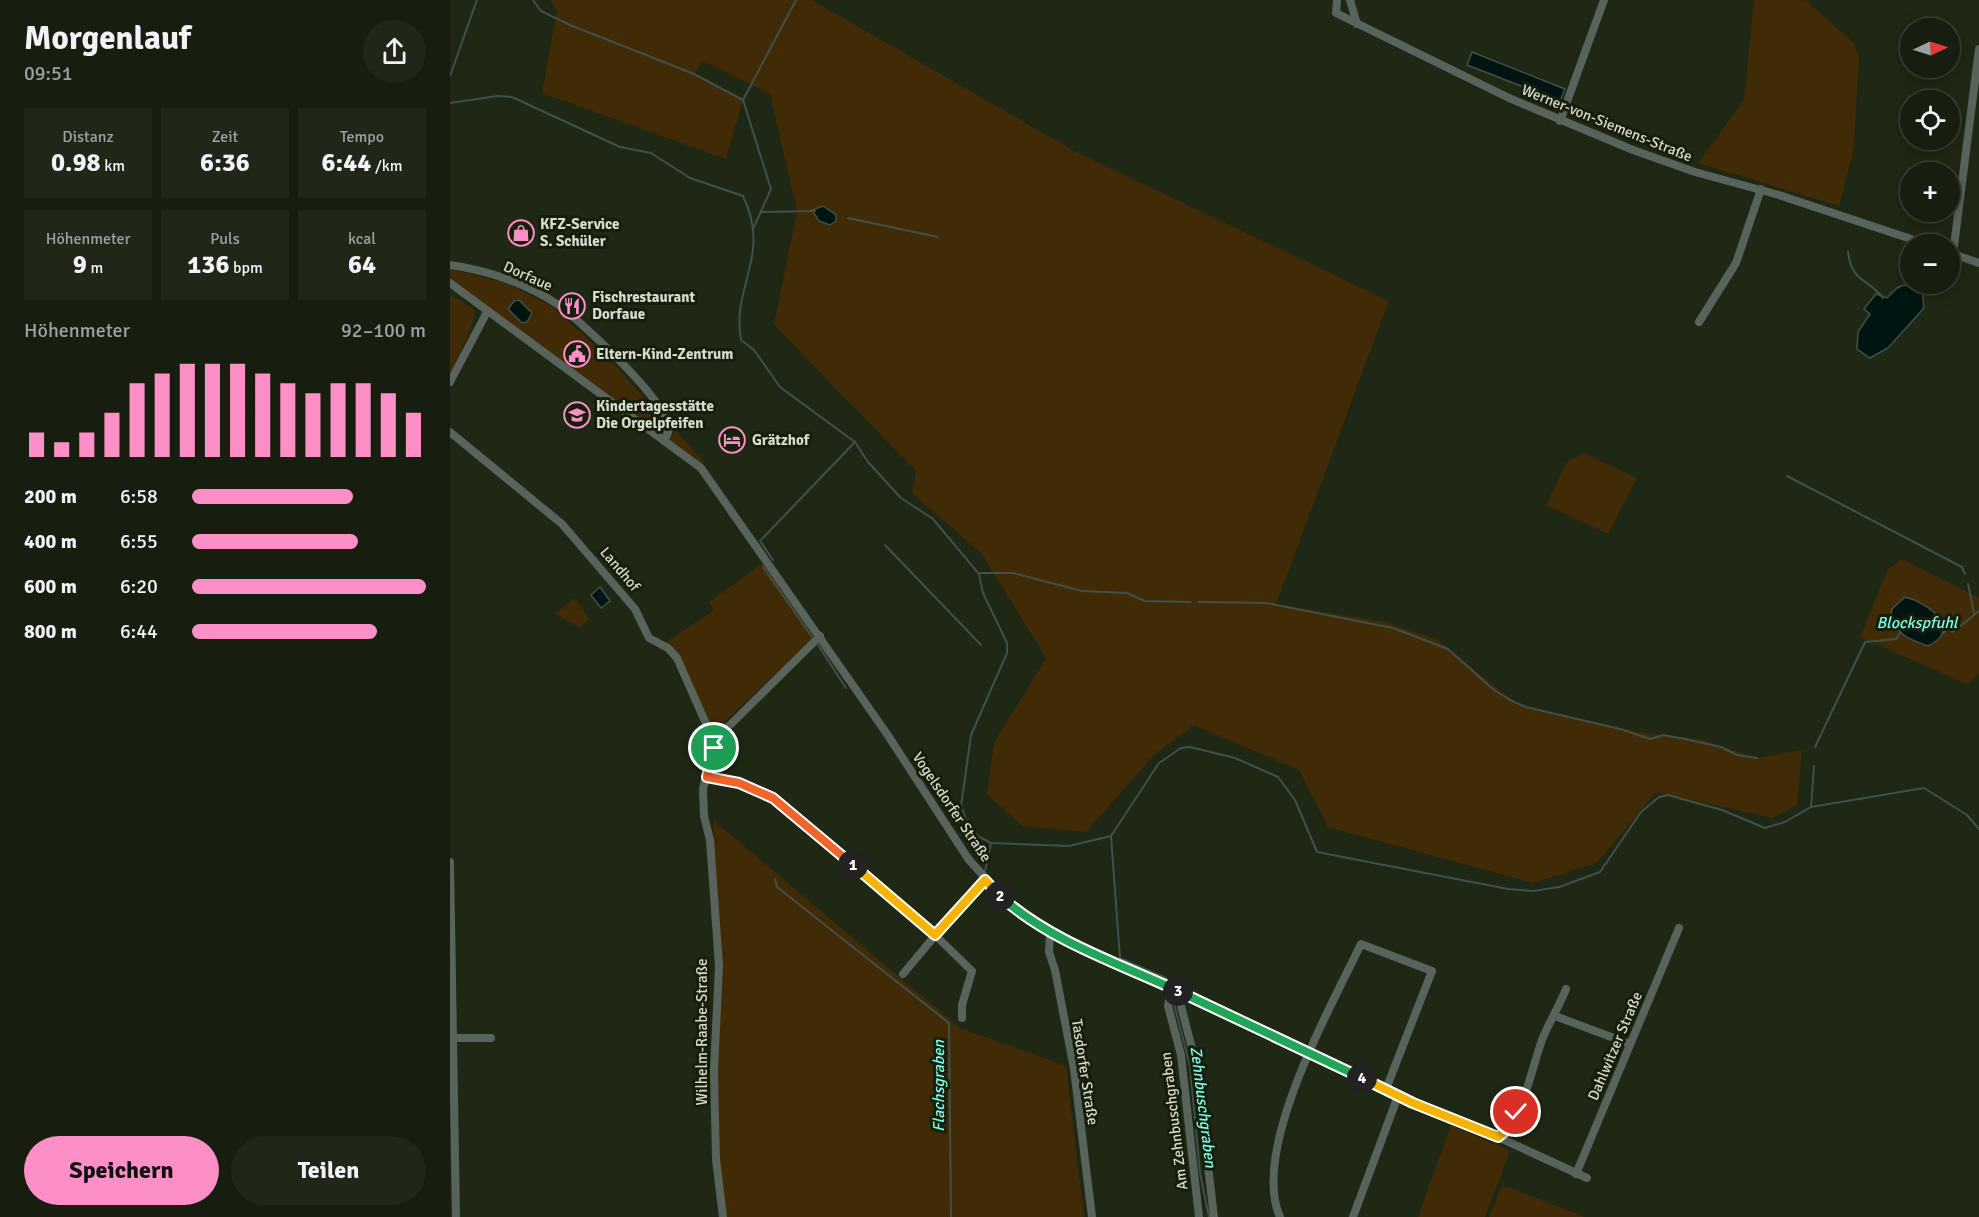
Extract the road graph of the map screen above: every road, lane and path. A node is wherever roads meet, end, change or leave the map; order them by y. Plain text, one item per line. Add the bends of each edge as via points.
1 (1337, 0) edge
2 (1350, 0) edge
3 (1604, 0) edge
4 (1357, 24) junction
5 (1979, 49) edge
6 (1560, 121) junction
7 (1761, 189) junction
8 (1955, 234) edge
9 (1900, 235) edge
10 (1960, 256) edge
11 (1979, 263) edge
12 (450, 265) edge
13 (450, 283) edge
14 (488, 312) junction
15 (1699, 322) dead end
16 (450, 382) edge
17 (450, 432) edge
18 (664, 441) junction
19 (820, 636) junction
20 (710, 758) junction
21 (707, 777) junction
22 (450, 861) edge
23 (985, 880) junction
24 (1679, 928) dead end
25 (1050, 933) junction
26 (935, 935) junction
27 (903, 974) dead end
28 (1171, 988) junction
29 (1566, 989) dead end
30 (1182, 993) junction
31 (1555, 1016) junction
32 (962, 1018) dead end
33 (451, 1038) edge
34 (491, 1038) dead end
35 (1630, 1044) junction
36 (1310, 1053) junction
37 (1386, 1089) junction
38 (1398, 1096) junction
39 (1498, 1137) junction
40 (1576, 1174) junction
41 (1587, 1178) dead end
42 (456, 1217) edge
43 (723, 1217) edge
44 (1092, 1217) edge
45 (1199, 1217) edge
46 (1214, 1217) edge
47 (1280, 1217) edge
48 (1353, 1217) edge

1 - 4 street, Werner-von-Siemens-Straße via 1336,13
2 - 4 street
3 - 6 street
4 - 6 street, Werner-von-Siemens-Straße
5 - 8 street
6 - 7 street, Werner-von-Siemens-Straße via 1654,158
7 - 9 street, Werner-von-Siemens-Straße
7 - 15 street via 1736,263
10 - 11 street
12 - 18 street, Dorfaue via 504,278 557,304 613,353 643,386 666,417 669,426
13 - 14 street
14 - 16 street
14 - 18 street
17 - 20 street, Landhof via 562,524 635,609 649,638 677,658 708,726
18 - 19 street via 702,468
19 - 20 street via 732,721
19 - 23 street, Vogelsdorfer Straße via 959,847
20 - 21 street, Wilhelm-Raabe-Straße
21 - 26 street via 739,783 773,798
21 - 43 street, Wilhelm-Raabe-Straße via 703,789 704,816 711,840 718,966 716,1159
22 - 33 street
23 - 25 street, Vogelsdorfer Straße via 1012,907
23 - 26 street
24 - 35 street, Dahlwitzer Straße
25 - 28 street, Vogelsdorfer Straße
25 - 44 street, Tasdorfer Straße via 1049,952 1074,1069
26 - 27 street
26 - 32 street via 972,971
28 - 30 street, Vogelsdorfer Straße
28 - 45 street, Am Zehnbuschgraben via 1168,1006 1181,1055
29 - 31 street
30 - 36 street, Vogelsdorfer Straße
30 - 46 street, Am Zehnbuschgraben via 1183,1018 1196,1064
31 - 35 street
31 - 39 street via 1544,1035 1523,1099 1509,1128
33 - 34 street
33 - 42 street
35 - 40 street, Dahlwitzer Straße
36 - 37 street, Vogelsdorfer Straße
36 - 37 street via 1361,945 1432,971
36 - 47 street via 1281,1133 1273,1180
37 - 38 street, Vogelsdorfer Straße
38 - 39 street, Vogelsdorfer Straße
38 - 48 street
39 - 40 street, Vogelsdorfer Straße
40 - 41 street, Vogelsdorfer Straße

